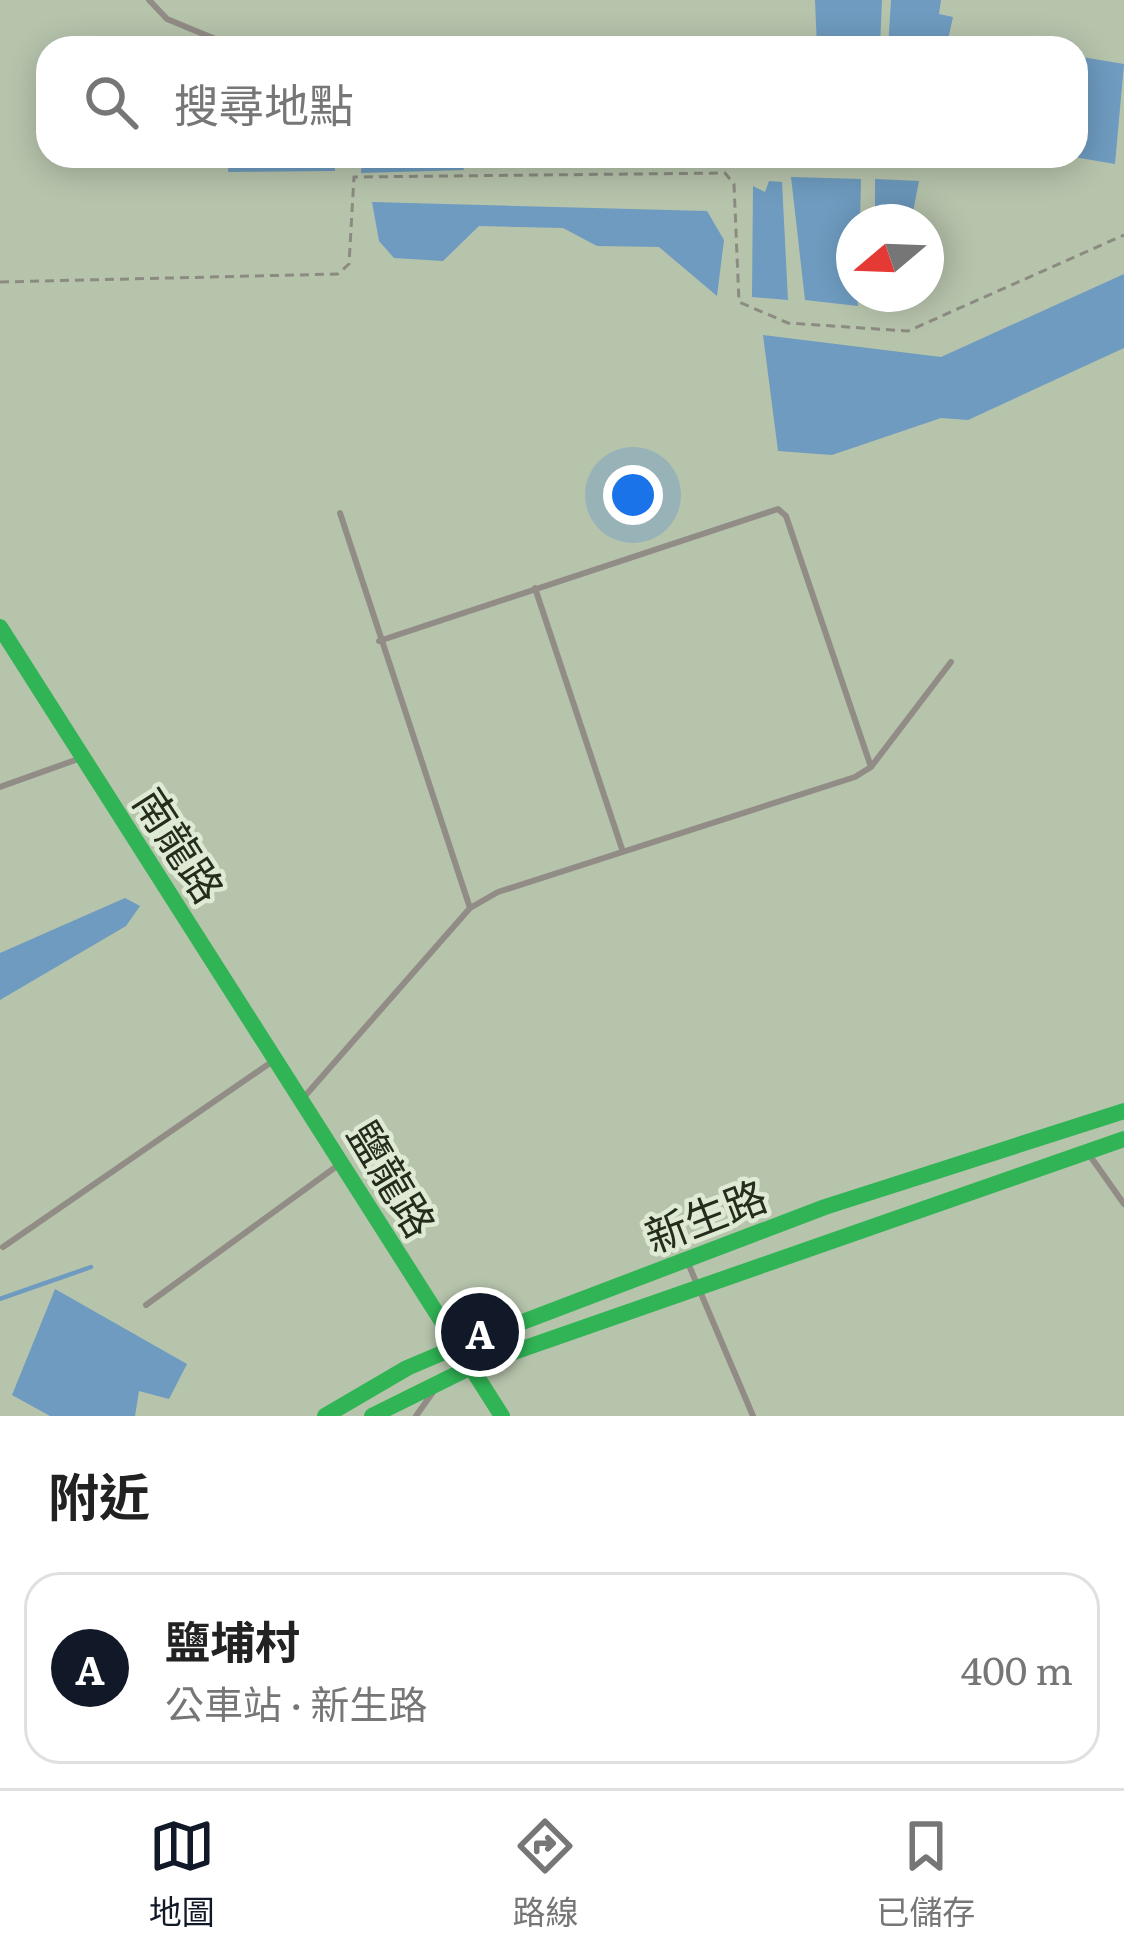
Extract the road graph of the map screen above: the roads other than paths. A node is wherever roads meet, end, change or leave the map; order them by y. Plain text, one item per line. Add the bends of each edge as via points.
1 (149, 0) edge
2 (208, 36) edge
3 (340, 513) dead end
4 (535, 588) junction
5 (0, 627) edge
6 (379, 641) junction
7 (951, 662) dead end
8 (84, 758) junction
9 (871, 767) junction
10 (0, 787) edge
11 (623, 851) junction
12 (470, 908) junction
13 (277, 1059) junction
14 (302, 1099) junction
15 (1124, 1111) edge
16 (1124, 1139) edge
17 (1087, 1152) junction
18 (343, 1161) junction
19 (1124, 1204) edge
20 (3, 1247) dead end
21 (687, 1259) junction
22 (696, 1288) junction
23 (146, 1305) dead end
24 (454, 1348) junction
25 (471, 1367) junction
26 (442, 1379) junction
27 (326, 1416) edge
28 (371, 1416) edge
29 (416, 1416) edge
30 (502, 1416) edge
31 (753, 1416) edge

1 - 2 lane via 167,19
3 - 6 lane
4 - 6 lane
4 - 9 lane via 778,509
4 - 11 lane
5 - 8 street, 南龍路
6 - 12 lane
7 - 9 lane
8 - 10 lane
8 - 13 street, 南龍路
9 - 11 lane
11 - 12 lane
12 - 14 lane
13 - 14 street, 南龍路
13 - 20 lane
14 - 18 street, 鹽龍路
15 - 21 street, 新生路
16 - 17 street, 新生路
17 - 19 lane
17 - 22 street, 新生路
18 - 23 lane
18 - 24 street, 鹽龍路
21 - 22 lane
21 - 24 street, 新生路
22 - 25 street, 新生路
22 - 31 lane
24 - 25 street, 鹽龍路
24 - 27 street, 新生路
25 - 26 street, 新生路
25 - 30 street, 鹽龍路
26 - 28 street, 新生路
26 - 29 lane

